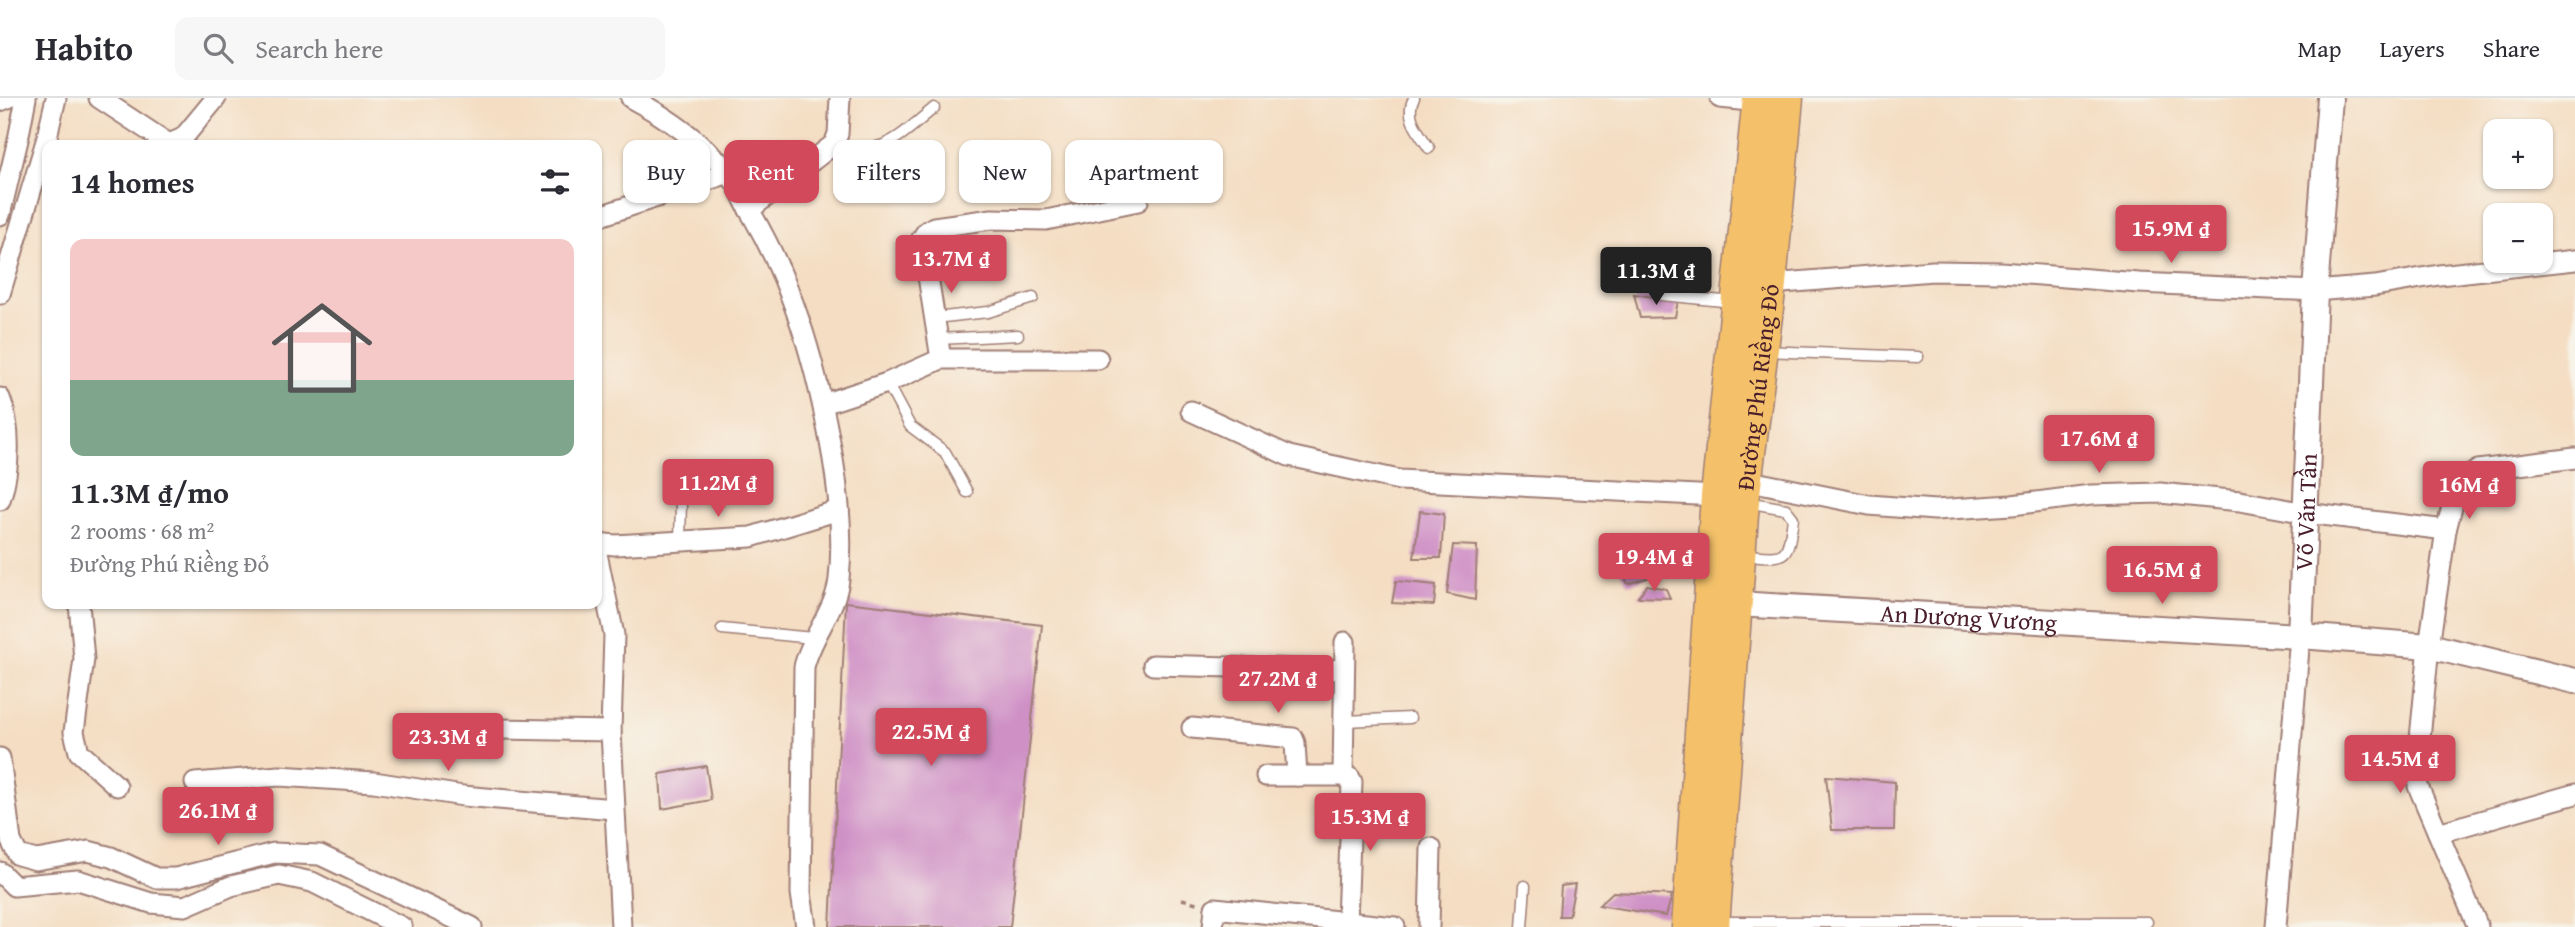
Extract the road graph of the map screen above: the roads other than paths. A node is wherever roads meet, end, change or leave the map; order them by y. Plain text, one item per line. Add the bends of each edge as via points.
1 (8, 98) edge
2 (26, 98) edge
3 (56, 98) edge
4 (99, 98) edge
5 (216, 98) edge
6 (631, 98) edge
7 (840, 98) edge
8 (1414, 98) edge
9 (1720, 98) edge
10 (2330, 98) edge
11 (1768, 99) edge
12 (0, 101) edge
13 (934, 108) dead end
14 (46, 140) edge
15 (163, 140) edge
16 (178, 140) edge
17 (836, 140) edge
18 (896, 140) edge
19 (833, 145) edge
20 (1429, 148) dead end
21 (42, 154) edge
22 (724, 168) edge
23 (724, 175) edge
24 (746, 203) edge
25 (1128, 203) edge
26 (750, 210) junction
27 (0, 215) edge
28 (602, 215) edge
29 (2575, 260) edge
30 (1770, 284) junction
31 (2315, 291) junction
32 (0, 294) edge
33 (1662, 295) dead end
34 (1032, 298) dead end
35 (1737, 302) junction
36 (935, 318) junction
37 (1018, 335) dead end
38 (939, 349) junction
39 (1762, 351) junction
40 (1918, 358) dead end
41 (1098, 359) dead end
42 (887, 383) junction
43 (0, 398) edge
44 (823, 404) junction
45 (1191, 411) dead end
46 (2575, 458) edge
47 (674, 468) dead end
48 (967, 492) dead end
49 (1735, 492) junction
50 (0, 500) edge
51 (839, 510) junction
52 (2306, 513) junction
53 (2446, 530) junction
54 (680, 541) junction
55 (602, 544) edge
56 (1739, 555) junction
57 (602, 578) edge
58 (1724, 603) junction
59 (79, 609) edge
60 (722, 629) dead end
61 (2300, 636) junction
62 (813, 638) junction
63 (1345, 642) dead end
64 (2429, 646) junction
65 (1153, 665) dead end
66 (1344, 670) junction
67 (2575, 681) edge
68 (1410, 718) dead end
69 (1345, 721) junction
70 (1192, 728) dead end
71 (497, 729) dead end
72 (611, 731) junction
73 (0, 758) edge
74 (1266, 776) dead end
75 (1297, 776) junction
76 (1343, 776) junction
77 (195, 783) dead end
78 (117, 786) dead end
79 (2575, 794) edge
80 (614, 809) junction
81 (2438, 833) junction
82 (1431, 848) dead end
83 (0, 872) edge
84 (362, 873) junction
85 (1525, 886) dead end
86 (346, 899) junction
87 (1214, 917) edge
88 (1347, 922) junction
89 (2147, 922) dead end
90 (1704, 925) edge
91 (402, 927) edge
92 (472, 927) edge
93 (621, 927) edge
94 (806, 927) edge
95 (1395, 927) edge
96 (1429, 927) edge
97 (1522, 927) edge
98 (2276, 927) edge
99 (2478, 927) edge

1 - 12 street
2 - 27 street
3 - 14 street
4 - 15 street
5 - 16 street
6 - 22 street via 668,118
7 - 17 street
8 - 20 lane via 1409,113
9 - 11 street
10 - 31 street, Võ Văn Tần
11 - 30 main road, Đường Phú Riềng Đỏ
11 - 35 main road, Đường Phú Riềng Đỏ
13 - 18 lane
19 - 26 street
21 - 32 street
23 - 28 street
24 - 26 street
25 - 36 street via 1045,220 992,219 927,231 922,238
26 - 44 street via 783,274 812,354
29 - 31 street
30 - 31 street via 1933,271
30 - 39 main road, Đường Phú Riềng Đỏ
31 - 52 street, Võ Văn Tần
33 - 35 lane
34 - 36 lane via 988,312
35 - 49 main road, Đường Phú Riềng Đỏ
36 - 38 street
37 - 38 lane
38 - 41 street
38 - 42 street
39 - 40 lane
39 - 49 main road, Đường Phú Riềng Đỏ
42 - 44 street
42 - 48 lane via 910,426 945,452
43 - 50 street via 8,451
44 - 51 street
45 - 49 street via 1289,456 1399,480
46 - 53 street via 2478,470 2458,485
47 - 54 lane via 681,501
49 - 52 street via 1935,510 2160,493
49 - 56 main road, Đường Phú Riềng Đỏ
49 - 56 lane via 1786,509 1793,518 1789,549 1784,554
49 - 58 main road, Đường Phú Riềng Đỏ
51 - 54 street via 751,537
51 - 62 street via 839,583
52 - 53 street
52 - 61 street, Võ Văn Tần
53 - 64 street
54 - 55 street
56 - 58 main road, Đường Phú Riềng Đỏ
57 - 72 street via 614,635
58 - 61 street, An Dương Vương
58 - 90 main road, Đường Phú Riềng Đỏ
59 - 78 street via 84,659 74,732 79,752
60 - 62 lane
61 - 64 street, An Dương Vương
61 - 98 street, Võ Văn Tần
62 - 94 street via 804,667 801,893
63 - 66 street
64 - 67 street, An Dương Vương
64 - 81 street via 2417,769 2418,786
65 - 66 street
66 - 69 street
68 - 69 lane
69 - 76 street
70 - 75 street via 1293,738
71 - 72 street
72 - 80 street
73 - 84 street via 11,841 18,855 36,860 88,850 156,878 176,878 274,853 320,855
74 - 75 street
75 - 76 street
76 - 88 street via 1352,782
77 - 80 street via 279,776 360,781 463,796
79 - 81 street
80 - 93 street
81 - 99 street
82 - 96 street
83 - 86 street via 14,886 78,880 151,903 184,906 231,886 279,875 312,882
84 - 86 street
84 - 92 street
85 - 97 lane
86 - 91 street
87 - 88 street
88 - 95 street
89 - 90 lane via 1862,920

